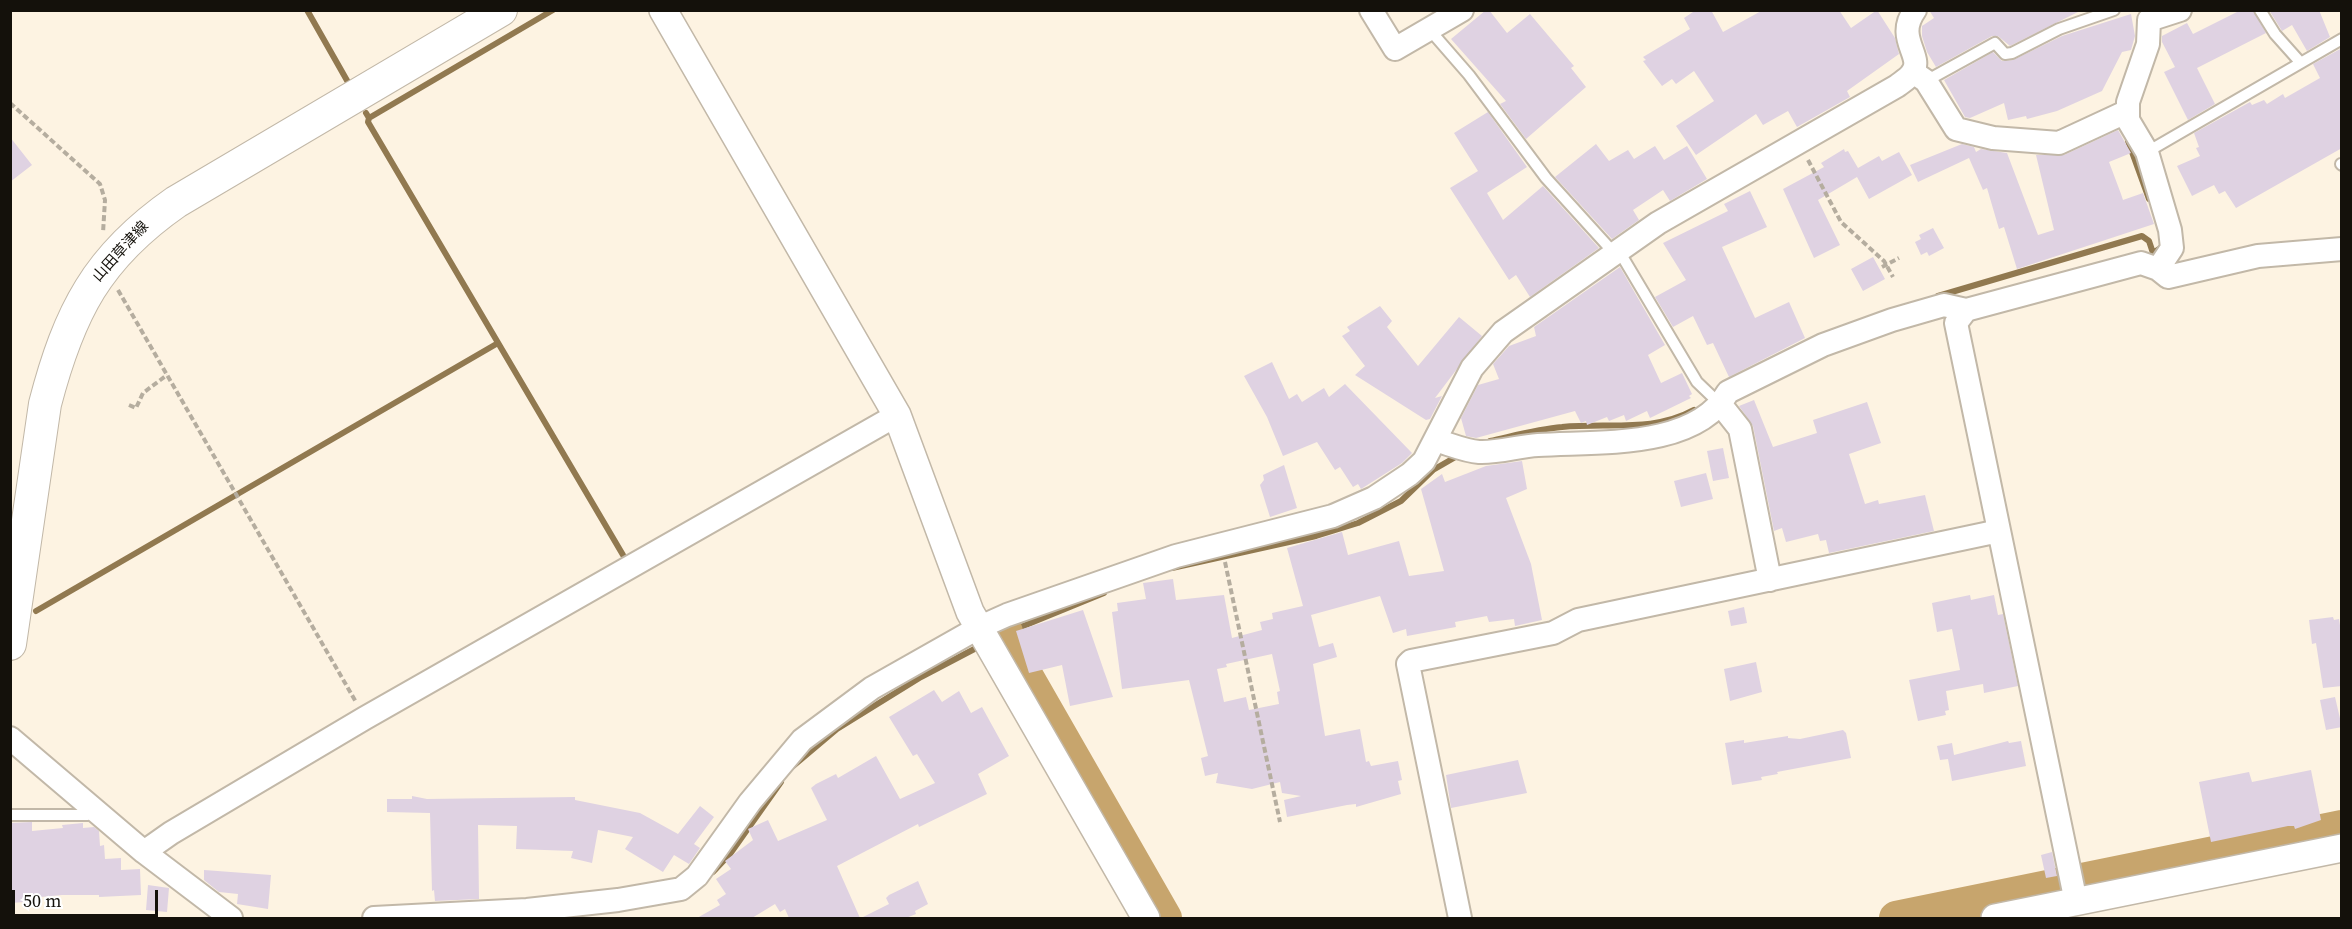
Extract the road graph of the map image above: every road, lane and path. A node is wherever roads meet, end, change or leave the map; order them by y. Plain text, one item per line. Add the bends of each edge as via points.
1 (501, 10) edge
2 (663, 10) edge
3 (1371, 10) edge
4 (1462, 10) edge
5 (1915, 10) edge
6 (2114, 10) edge
7 (2180, 10) edge
8 (2260, 10) edge
9 (2148, 15) edge
10 (1429, 29) junction
11 (2342, 39) edge
12 (2300, 62) junction
13 (1920, 77) junction
14 (10, 103) edge
15 (2128, 111) junction
16 (1799, 143) junction
17 (2146, 152) junction
18 (2342, 249) edge
19 (1617, 252) junction
20 (1899, 258) dead end
21 (109, 262) junction
22 (1885, 266) junction
23 (2158, 269) junction
24 (1893, 277) dead end
25 (1966, 310) junction
26 (167, 375) junction
27 (129, 405) dead end
28 (1721, 405) junction
29 (897, 415) junction
30 (1435, 440) junction
31 (1999, 531) junction
32 (1222, 544) junction
33 (1770, 580) junction
34 (978, 628) junction
35 (10, 644) edge
36 (365, 718) junction
37 (10, 738) edge
38 (97, 812) junction
39 (10, 815) edge
40 (1280, 822) dead end
41 (2342, 848) edge
42 (144, 852) junction
43 (2073, 889) junction
44 (527, 914) edge
45 (231, 918) edge
46 (374, 918) edge
47 (1146, 918) edge
48 (1460, 918) edge
49 (1995, 918) edge

1 - 21 main road, 山田草津線 via 176,202 149,221
2 - 29 street
3 - 10 street via 1395,49
4 - 10 street
5 - 13 street via 1907,21 1906,34
6 - 13 lane via 2059,29 2012,53 2006,54 1995,43
7 - 9 street
8 - 12 lane
9 - 15 street via 2148,44
10 - 19 lane via 1469,75 1546,178
11 - 12 lane
12 - 17 lane
13 - 15 street via 1956,129 1993,138 2059,143
13 - 16 street via 1897,86
14 - 21 path via 100,184 105,200 103,235
15 - 17 street via 2128,120
16 - 19 street via 1658,223
16 - 22 path via 1841,222
17 - 23 street via 2172,248
18 - 23 street via 2258,256 2168,277
19 - 28 lane via 1697,382
19 - 30 street via 1503,332 1472,369
20 - 22 path
21 - 26 path
21 - 35 main road, 山田草津線 via 72,320 45,404
22 - 24 path
23 - 25 street via 2141,263
25 - 28 street via 1944,305 1823,345 1728,392
25 - 31 street via 1956,323
26 - 27 path via 143,393 136,408
26 - 36 path
28 - 30 street via 1682,429 1655,437 1480,452
28 - 33 street via 1740,429
29 - 34 street
29 - 36 street
30 - 32 street via 1417,468 1374,498 1333,516
31 - 33 street
31 - 43 street
32 - 34 street via 1090,584
32 - 40 path
33 - 48 street via 1578,620 1553,633 1408,664
34 - 44 street via 872,688 802,740 750,802 697,876 681,889
34 - 47 street
36 - 42 street
37 - 38 street
38 - 39 lane via 87,816
38 - 42 street
41 - 43 street
42 - 45 street
43 - 49 street
44 - 46 street

